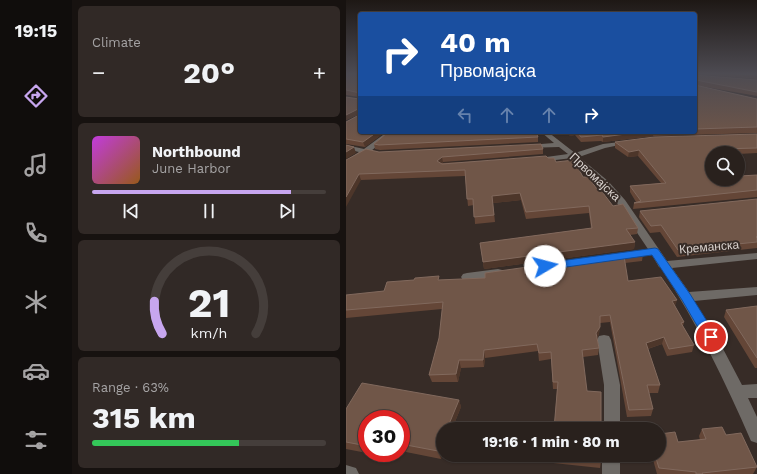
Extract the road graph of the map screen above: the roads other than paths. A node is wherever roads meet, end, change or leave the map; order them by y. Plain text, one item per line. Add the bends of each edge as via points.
1 (388, 134) edge
2 (546, 134) edge
3 (638, 141) edge
4 (560, 145) junction
5 (346, 146) edge
6 (521, 148) edge
7 (365, 152) junction
8 (380, 154) edge
9 (573, 156) junction
10 (533, 160) edge
11 (346, 164) edge
12 (655, 251) junction
13 (757, 256) edge
14 (616, 257) edge
15 (663, 264) junction
16 (506, 272) edge
17 (467, 278) edge
18 (757, 291) edge
19 (686, 297) junction
20 (604, 340) dead end
21 (757, 391) edge
22 (738, 392) junction
23 (612, 422) edge
24 (757, 435) edge
25 (611, 462) edge
26 (346, 474) edge
27 (350, 474) edge
28 (611, 474) edge

1 - 7 street
2 - 4 street, Првомајска
3 - 9 street via 603,146
4 - 6 street
4 - 9 street, Првомајска
5 - 7 street
7 - 8 street
7 - 11 street
9 - 10 street
9 - 12 street, Првомајска via 615,193 633,214
12 - 14 street
12 - 15 street, Првомајска
13 - 15 street, Креманска
15 - 19 street, Првомајска
16 - 17 street
18 - 19 street
19 - 22 street, Првомајска via 711,337
20 - 23 street via 612,385
21 - 22 street
22 - 24 street, Првомајска
25 - 28 street
26 - 27 street

